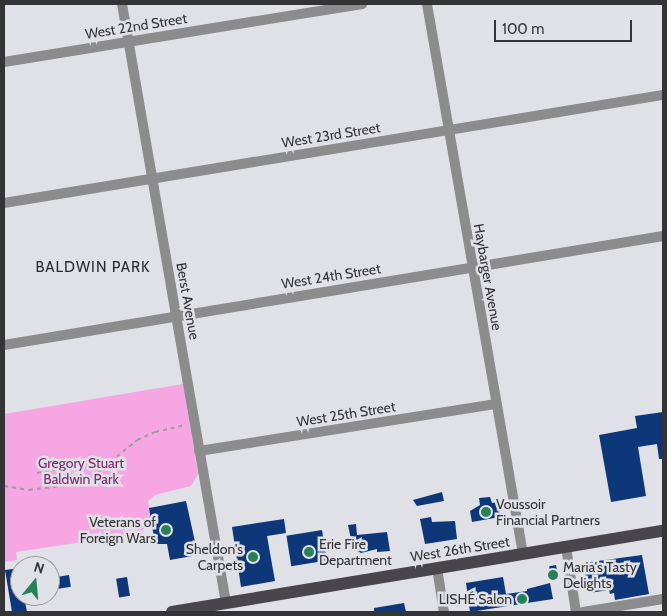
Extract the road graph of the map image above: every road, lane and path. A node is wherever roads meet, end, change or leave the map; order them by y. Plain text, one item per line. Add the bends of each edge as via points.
1 (122, 4) edge
2 (362, 4) edge
3 (427, 4) edge
4 (128, 41) junction
5 (4, 62) edge
6 (663, 95) edge
7 (449, 130) junction
8 (152, 179) junction
9 (4, 203) edge
10 (663, 236) edge
11 (473, 267) junction
12 (178, 314) junction
13 (4, 345) edge
14 (496, 404) junction
15 (195, 424) junction
16 (199, 451) junction
17 (100, 471) junction
18 (37, 473) dead end
19 (4, 486) edge
20 (663, 531) edge
21 (566, 547) junction
22 (523, 554) junction
23 (437, 568) junction
24 (663, 599) edge
25 (226, 603) junction
26 (172, 612) edge
27 (444, 612) edge
28 (576, 612) edge
29 (583, 612) edge

1 - 4 street, Berst Avenue
2 - 4 street, West 22nd Street
3 - 7 street, Haybarger Avenue
4 - 5 street, West 22nd Street
4 - 8 street, Berst Avenue
6 - 7 street, West 23rd Street
7 - 8 street, West 23rd Street
7 - 11 street, Haybarger Avenue
8 - 9 street, West 23rd Street
8 - 12 street, Berst Avenue
10 - 11 street, West 24th Street
11 - 12 street, West 24th Street
11 - 14 street, Haybarger Avenue
12 - 13 street, West 24th Street
12 - 15 street, Berst Avenue
14 - 16 street, West 25th Street
14 - 22 street, Haybarger Avenue
15 - 16 street, Berst Avenue
15 - 17 path via 155,432 137,440
16 - 25 street, Berst Avenue
17 - 18 path via 85,464
17 - 19 path via 84,481 65,486 29,490
20 - 21 main road, West 26th Street
21 - 22 main road, West 26th Street
21 - 28 street
22 - 23 main road, West 26th Street
23 - 25 main road, West 26th Street
23 - 27 street
24 - 29 street
25 - 26 main road, West 26th Street

